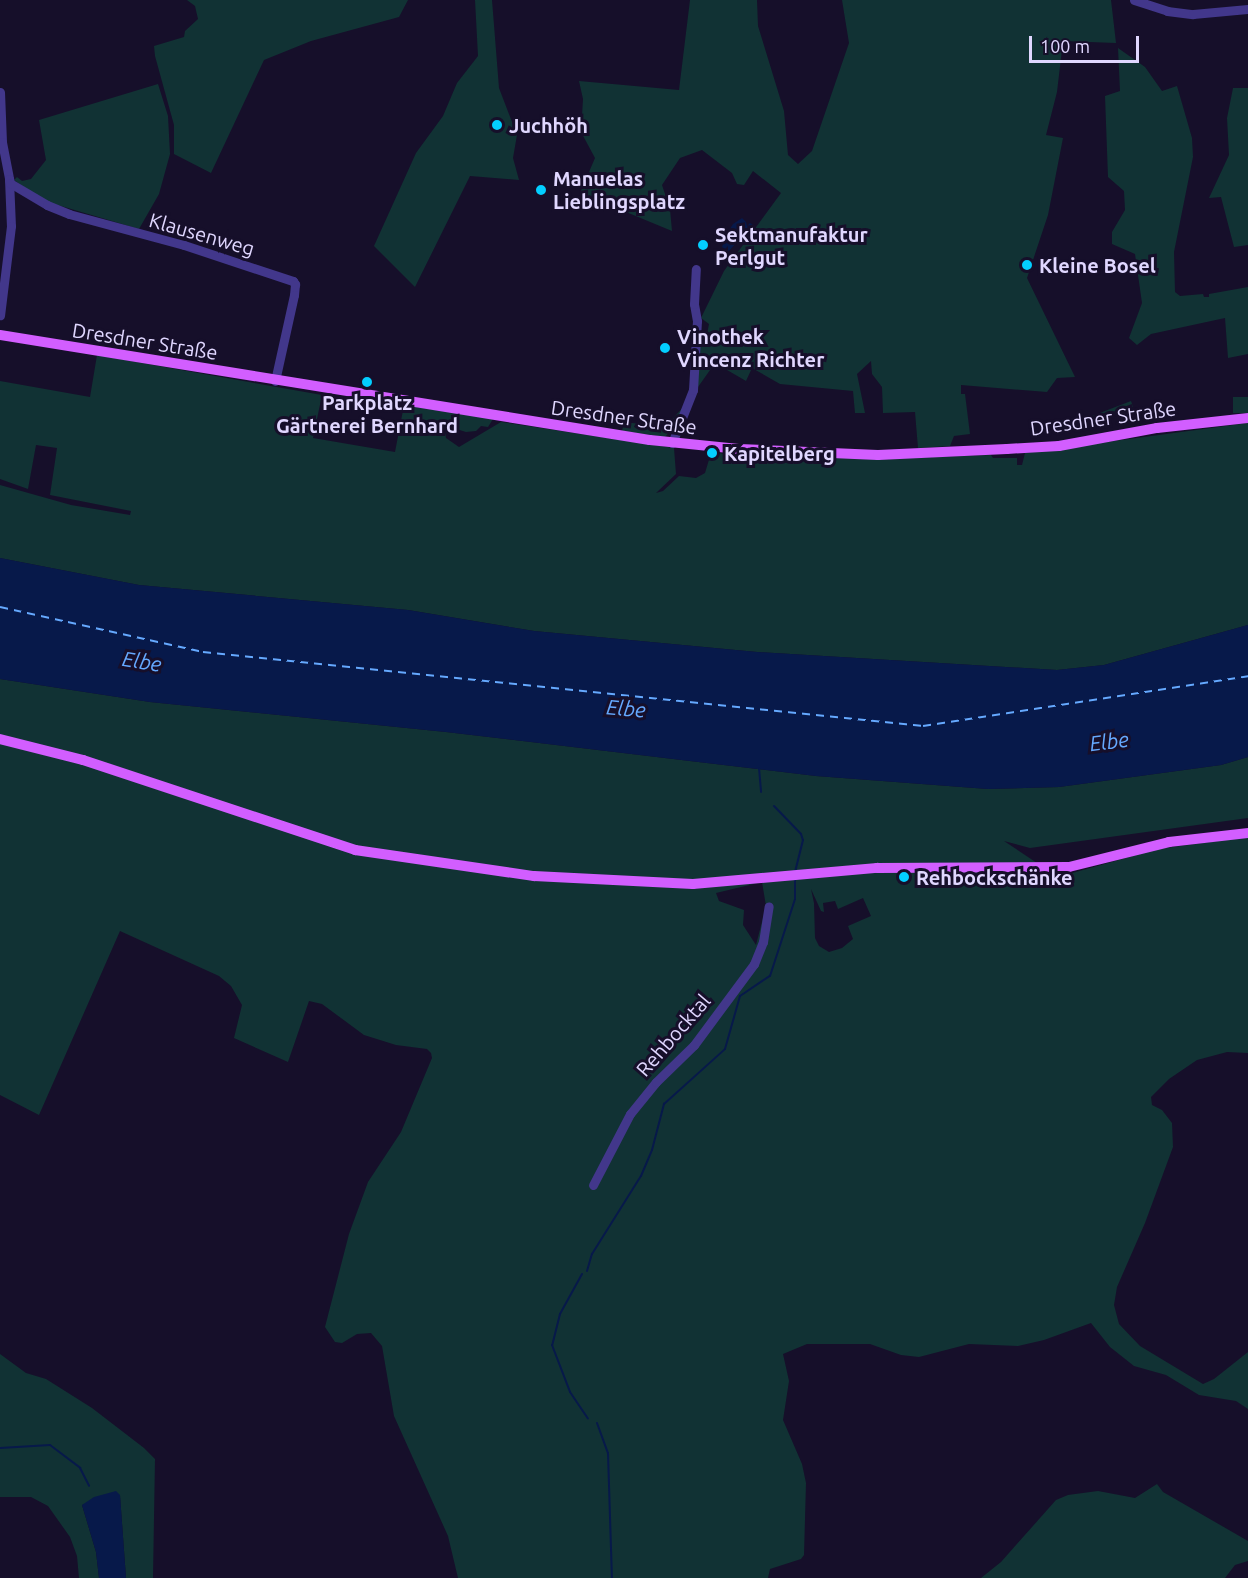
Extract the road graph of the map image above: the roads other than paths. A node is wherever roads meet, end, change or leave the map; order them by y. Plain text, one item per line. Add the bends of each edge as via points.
1 (1134, 0) edge
2 (1248, 9) edge
3 (0, 92) edge
4 (9, 179) junction
5 (696, 269) dead end
6 (0, 315) edge
7 (0, 335) edge
8 (275, 381) junction
9 (1248, 418) edge
10 (672, 443) junction
11 (0, 739) edge
12 (1248, 833) edge
13 (769, 906) dead end
14 (593, 1185) dead end

1 - 2 street via 1167,11 1193,14
3 - 4 street via 2,142
4 - 6 street via 11,226
4 - 8 street, Klausenweg via 47,206 69,214 184,245 292,281 294,295
5 - 10 street via 694,304 698,321 693,390
7 - 8 main road, Dresdner Straße
8 - 10 main road, Dresdner Straße
9 - 10 main road, Dresdner Straße via 1156,428 1059,446 996,450 878,455
11 - 12 main road via 83,760 355,850 534,876 704,884 877,868 1069,867 1169,842
13 - 14 street, Rehbocktal via 764,942 754,963 694,1045 635,1107

